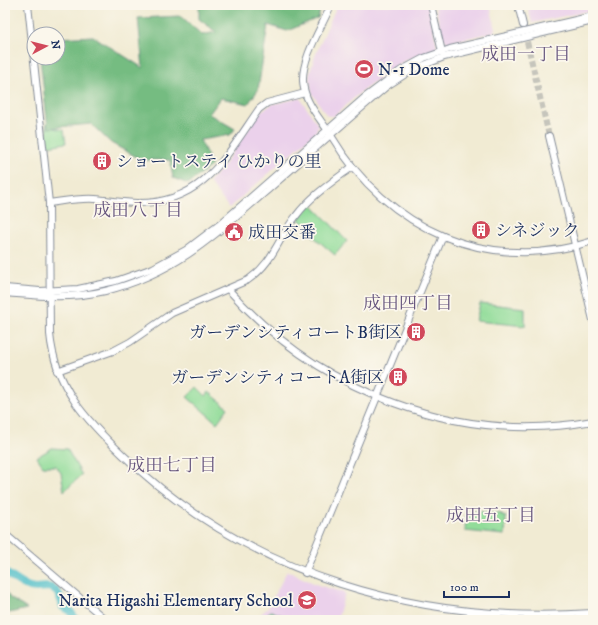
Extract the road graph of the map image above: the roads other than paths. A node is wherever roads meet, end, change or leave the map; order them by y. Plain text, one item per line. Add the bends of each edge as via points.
1 (28, 5) edge
2 (331, 5) edge
3 (431, 5) edge
4 (518, 5) edge
5 (593, 16) edge
6 (593, 21) edge
7 (523, 25) tunnel mouth
8 (442, 52) junction
9 (305, 93) junction
10 (329, 133) junction
11 (549, 136) tunnel mouth
12 (352, 166) junction
13 (49, 203) junction
14 (443, 236) junction
15 (593, 241) edge
16 (575, 246) junction
17 (5, 288) edge
18 (228, 289) junction
19 (5, 293) edge
20 (50, 294) junction
21 (593, 320) edge
22 (57, 371) junction
23 (376, 398) junction
24 (593, 421) edge
25 (5, 534) edge
26 (305, 573) junction
27 (593, 613) edge
28 (106, 620) edge

1 - 13 street
2 - 9 street via 306,62 303,73
3 - 8 street
4 - 7 street
5 - 8 street
6 - 10 street via 473,49 427,63 387,86
8 - 10 street via 414,63 389,78
9 - 10 street
9 - 13 street via 267,103 259,109 217,169 208,178 181,195 152,203 94,199
10 - 12 street
10 - 20 street via 220,231 178,261 118,287 85,294
11 - 16 street
12 - 14 street via 378,196 394,209
12 - 18 street via 319,192 295,216 260,272
13 - 20 street
14 - 16 street via 474,246 508,251 542,252
14 - 23 street
15 - 16 street
16 - 21 street
17 - 20 street
18 - 22 street via 172,313 113,351
18 - 23 street via 250,314 290,348 320,368
19 - 20 street
20 - 22 street via 50,343
22 - 26 street via 68,393 94,426 165,492 240,542
23 - 24 street via 423,413 477,424 531,427
23 - 26 street
25 - 28 street
26 - 27 street via 361,593 450,612 511,617

